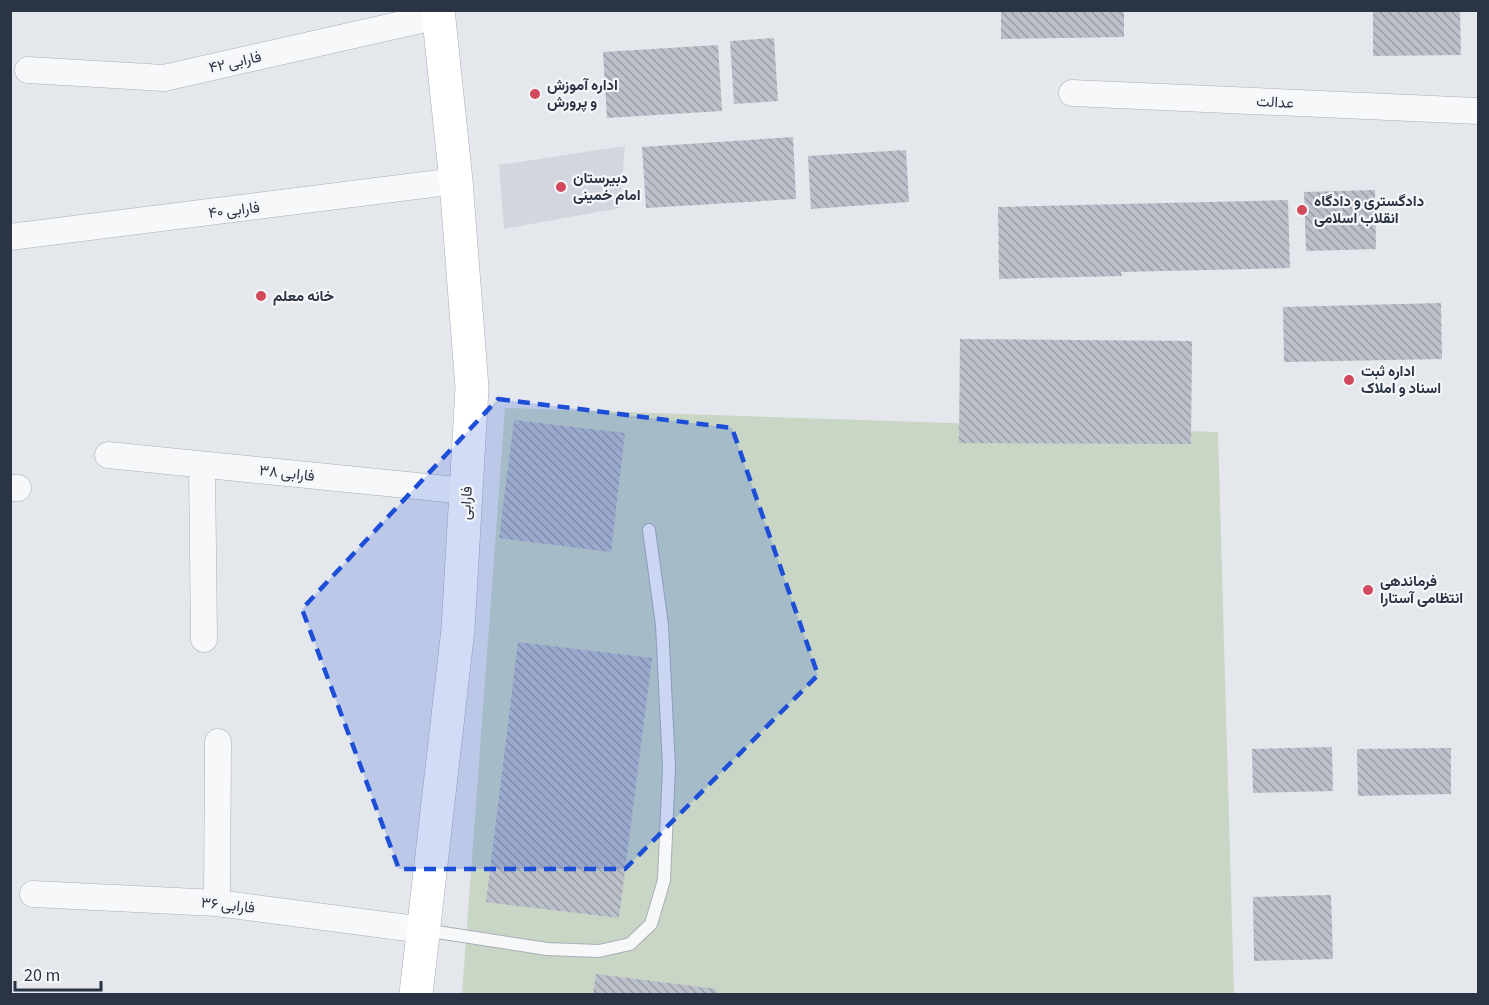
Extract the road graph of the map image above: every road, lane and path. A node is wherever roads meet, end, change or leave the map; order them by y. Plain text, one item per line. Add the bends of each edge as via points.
1 (438, 13) edge
2 (28, 70) dead end
3 (1072, 93) dead end
4 (1479, 111) edge
5 (456, 181) junction
6 (10, 237) edge
7 (108, 455) dead end
8 (202, 465) junction
9 (466, 491) junction
10 (649, 530) dead end
11 (204, 639) dead end
12 (218, 742) dead end
13 (33, 894) dead end
14 (217, 903) junction
15 (423, 930) junction
16 (416, 994) edge

1 - 2 street, فارابی ۴۲ via 164,78
1 - 5 street, فارابی
3 - 4 street, عدالت
5 - 6 street, فارابی ۴۰
5 - 9 street, فارابی via 472,388
7 - 8 street, فارابی ۳۸
8 - 9 street, فارابی ۳۸
8 - 11 street
9 - 15 street, فارابی via 458,629
10 - 15 lane via 662,625 669,767 664,880 651,924 630,944 599,951 547,949
12 - 14 street
13 - 14 street, فارابی ۳۶
14 - 15 street, فارابی ۳۶
15 - 16 street, فارابی

